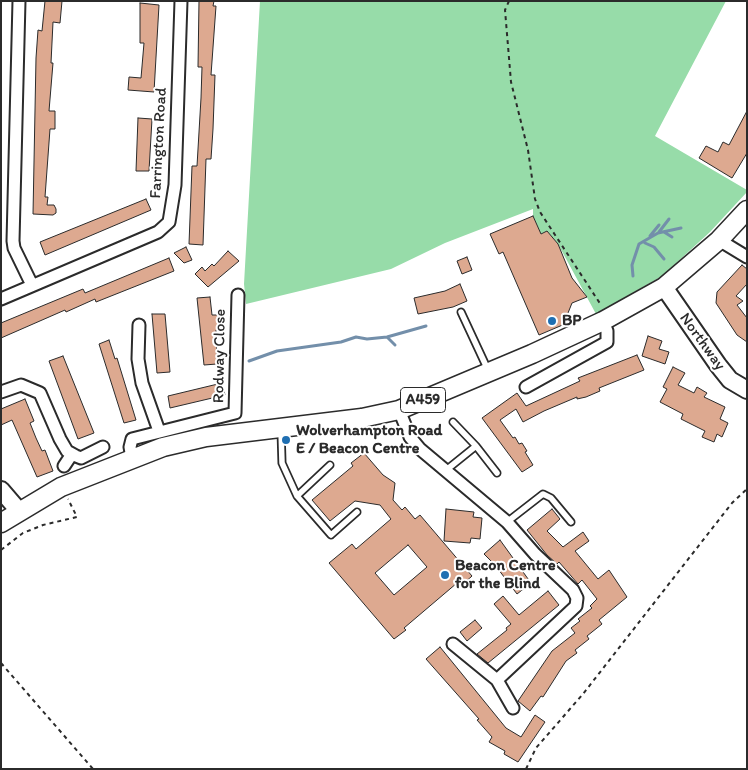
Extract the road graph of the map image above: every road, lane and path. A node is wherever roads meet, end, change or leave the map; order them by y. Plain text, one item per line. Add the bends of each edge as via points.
1 (19, 1) edge
2 (181, 1) edge
3 (509, 1) edge
4 (747, 210) edge
5 (719, 240) junction
6 (747, 257) edge
7 (32, 285) junction
8 (664, 287) junction
9 (238, 295) dead end
10 (1, 299) edge
11 (461, 312) dead end
12 (606, 319) junction
13 (139, 325) dead end
14 (489, 372) junction
15 (526, 387) dead end
16 (747, 390) edge
17 (1, 392) edge
18 (399, 410) junction
19 (453, 422) dead end
20 (281, 428) junction
21 (161, 439) junction
22 (476, 446) junction
23 (103, 447) dead end
24 (72, 454) junction
25 (330, 465) dead end
26 (64, 466) dead end
27 (445, 471) junction
28 (497, 472) dead end
29 (61, 487) junction
30 (747, 489) edge
31 (1, 490) edge
32 (297, 496) junction
33 (19, 511) junction
34 (357, 512) dead end
35 (507, 522) junction
36 (572, 522) dead end
37 (1, 523) edge
38 (1, 550) edge
39 (453, 644) dead end
40 (1, 663) edge
41 (497, 680) junction
42 (513, 708) dead end
43 (93, 769) edge
44 (526, 769) edge

1 - 7 street via 13,241
2 - 7 street, Farrington Road via 175,185 168,222 158,232
3 - 12 path via 505,10 511,82 528,150 534,199
4 - 5 main road, A459
5 - 6 street
5 - 8 main road, A459
7 - 10 street, Farrington Road
8 - 12 main road, A459
8 - 16 street, Northway via 730,380
9 - 21 street, Rodway Close via 235,413
11 - 14 lane
12 - 14 main road, A459
12 - 15 street via 607,342
13 - 21 street via 138,359 142,383
14 - 18 main road, A459
17 - 24 street via 21,385 40,392 66,451
18 - 20 main road, A459
18 - 27 street via 410,437
19 - 22 lane
20 - 21 main road, A459
20 - 32 lane via 282,463
21 - 29 main road, A459 via 132,458
22 - 27 lane
22 - 28 lane
23 - 24 street via 81,458
24 - 26 street
25 - 32 lane
27 - 35 street
29 - 33 main road, A459
29 - 38 path via 78,517 43,524 23,533
30 - 44 path via 732,503 583,694 536,748
31 - 33 street
32 - 34 lane via 331,535
33 - 37 main road, A459
35 - 36 lane via 543,494 551,498
35 - 41 street via 578,598 576,606
39 - 41 street
40 - 43 path
41 - 42 street

